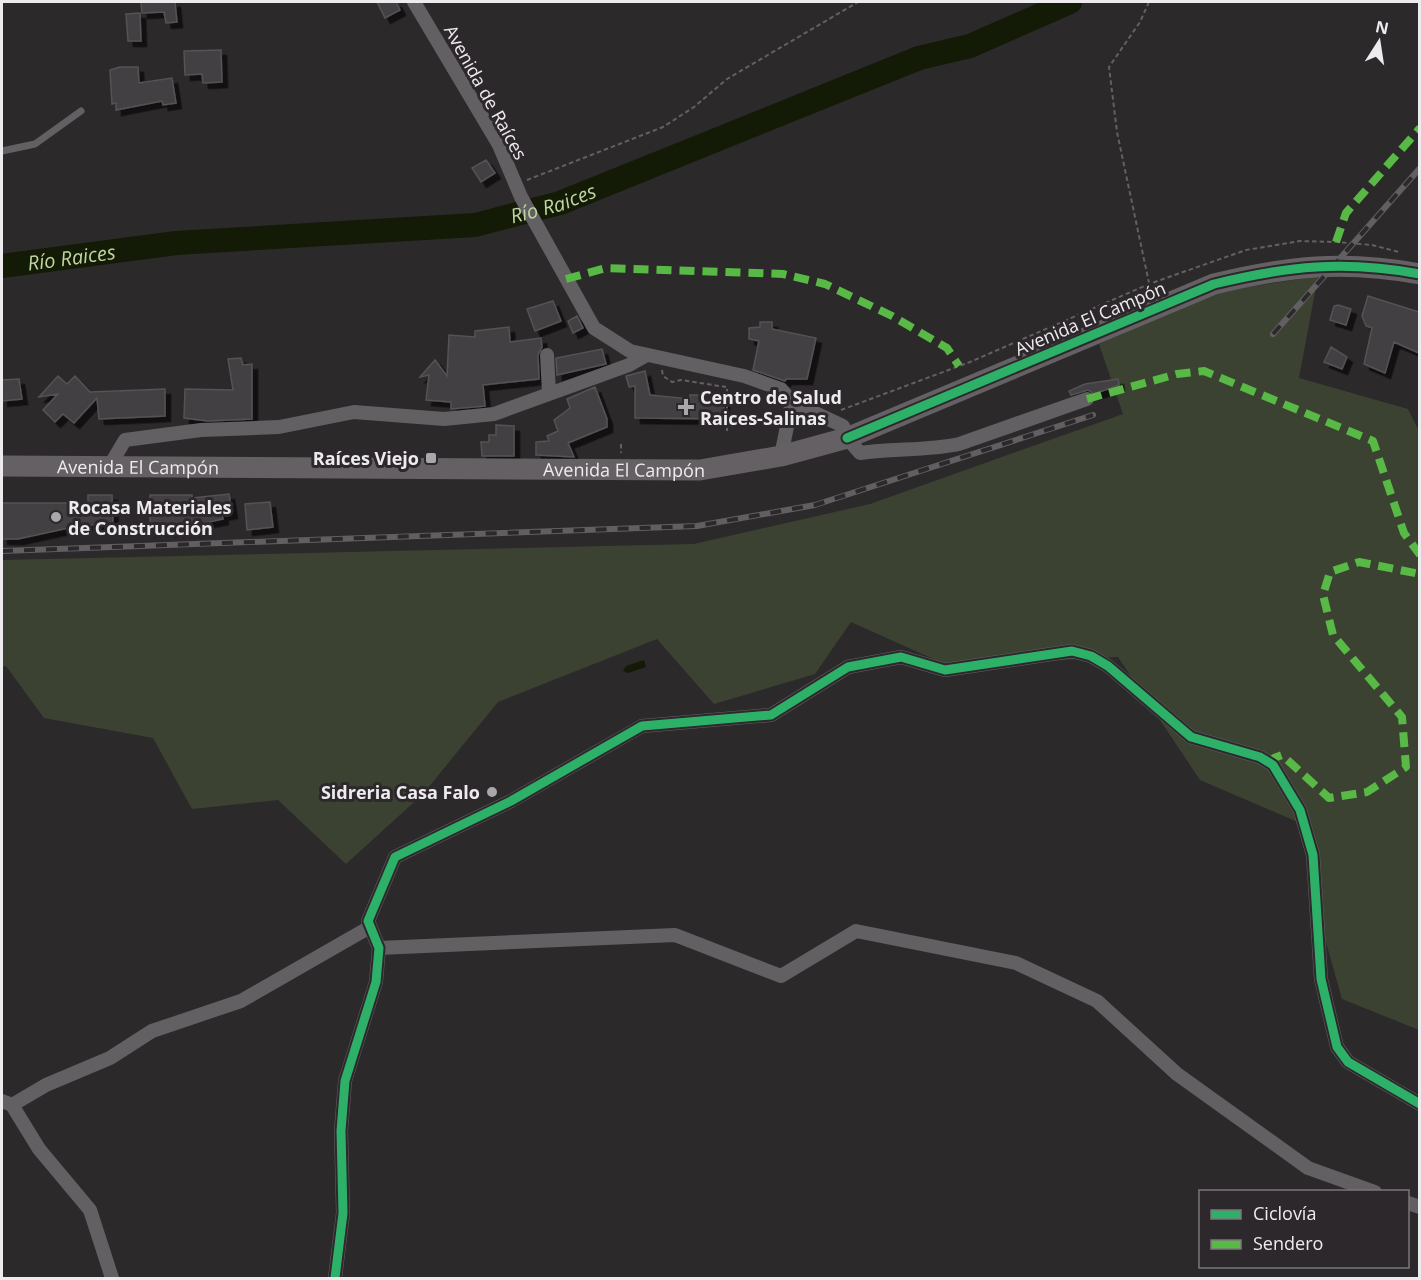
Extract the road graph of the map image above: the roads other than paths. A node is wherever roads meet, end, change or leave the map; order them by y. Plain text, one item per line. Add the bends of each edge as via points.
1 (414, 2) edge
2 (81, 111) dead end
3 (2, 151) edge
4 (1419, 274) edge
5 (547, 355) dead end
6 (647, 355) junction
7 (549, 393) junction
8 (1087, 399) dead end
9 (792, 402) junction
10 (847, 438) junction
11 (781, 456) junction
12 (2, 466) edge
13 (109, 466) junction
14 (370, 927) junction
15 (379, 948) junction
16 (7, 1103) edge
17 (1419, 1104) edge
18 (1372, 1190) edge
19 (112, 1278) edge
20 (335, 1278) edge

1 - 6 street, Avenida de Raíces via 499,145 537,226 594,328 630,351
2 - 3 lane via 35,144
4 - 10 main road, Avenida El Campón via 1314,266 1273,270 1214,284
5 - 7 street
6 - 7 street
6 - 9 street, Avenida de Raíces via 744,376 781,389
7 - 13 street via 494,414 444,419 354,412 279,427 201,430 125,440
8 - 10 street, Avenida de Raíces via 938,448 860,453
9 - 10 street, Avenida de Raíces via 843,426
9 - 11 street
10 - 11 main road, Avenida El Campón
11 - 13 main road, Avenida El Campón via 673,472
12 - 13 main road, Avenida El Campón
14 - 15 street
14 - 16 street via 242,1001 152,1031 110,1058
14 - 17 street via 368,921 395,857 511,801 642,726 771,715 848,667 901,657 945,670 1072,651 1108,666 1191,737 1273,765 1300,810 1313,855 1321,979 1337,1047 1348,1062
15 - 18 street via 675,935 782,976 856,931 1016,963 1097,1001 1177,1074 1308,1168
15 - 20 street via 376,982 345,1081 341,1131 343,1213
16 - 19 street via 90,1210

